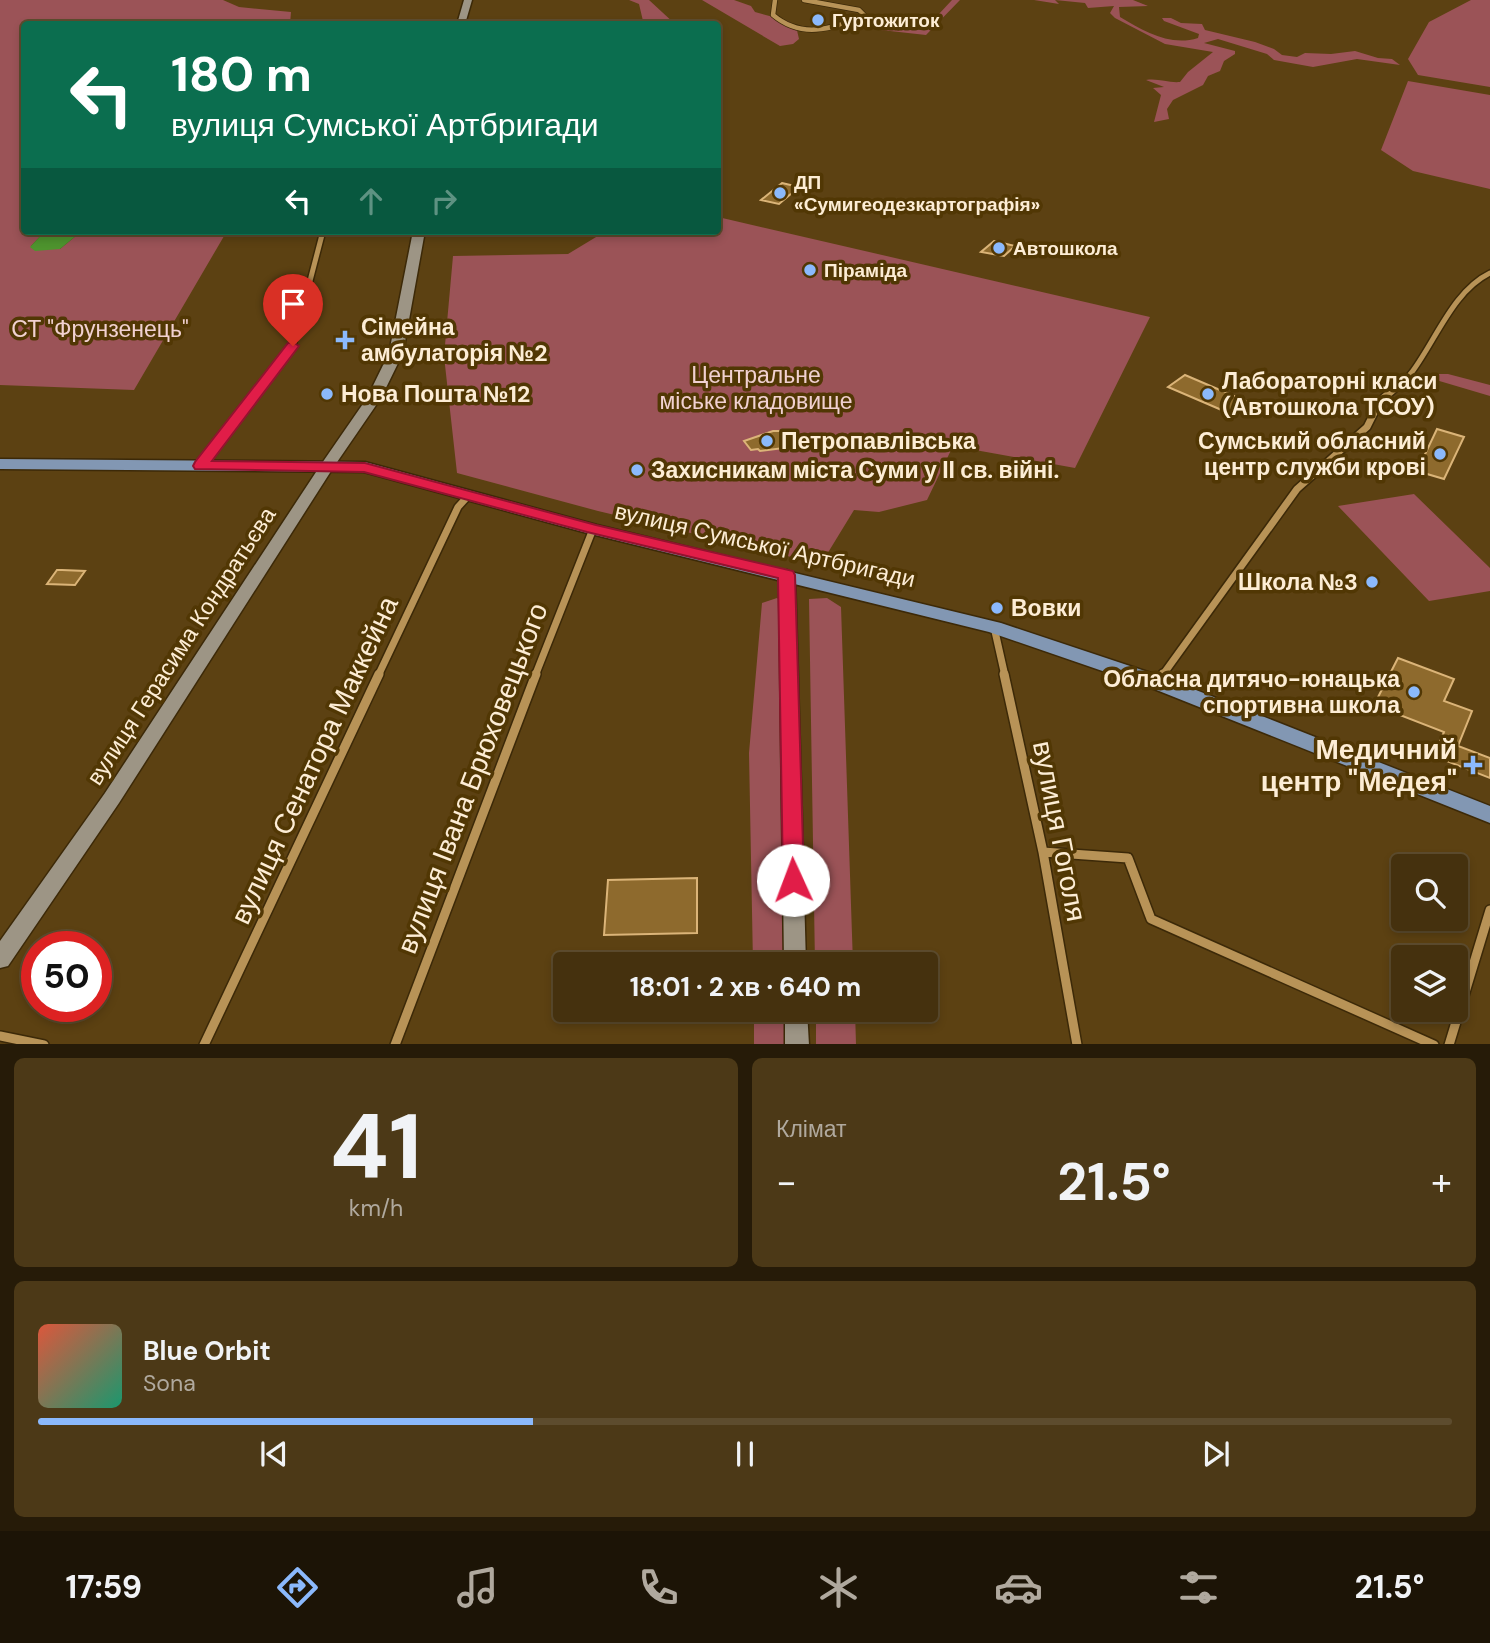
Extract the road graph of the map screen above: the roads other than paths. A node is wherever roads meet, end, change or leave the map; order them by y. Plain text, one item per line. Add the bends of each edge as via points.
1 (468, 0) edge
2 (775, 0) edge
3 (804, 0) edge
4 (462, 21) edge
5 (322, 235) edge
6 (418, 235) edge
7 (1490, 273) edge
8 (0, 464) edge
9 (201, 466) junction
10 (327, 466) junction
11 (468, 496) junction
12 (593, 529) junction
13 (787, 575) junction
14 (994, 626) junction
15 (1157, 682) junction
16 (1490, 815) edge
17 (1043, 852) junction
18 (1490, 910) edge
19 (795, 952) edge
20 (0, 959) edge
21 (796, 1022) edge
22 (0, 1036) edge
23 (39, 1044) edge
24 (204, 1044) edge
25 (396, 1044) edge
26 (797, 1044) edge
27 (1077, 1044) edge
28 (1432, 1044) edge
29 (1449, 1044) edge

1 - 4 main road
2 - 3 street via 777,20 808,31 865,16 859,10
5 - 9 street via 293,346
6 - 10 main road, вулиця Герасима Кондратьєва via 396,353 351,435
7 - 15 street via 1478,279 1454,308 1411,374 1380,401 1367,428 1297,489
8 - 9 main road, вулиця Сумської Артбригади
9 - 10 main road, вулиця Сумської Артбригади
10 - 11 main road, вулиця Сумської Артбригади via 365,467
10 - 20 main road, вулиця Герасима Кондратьєва via 112,798
11 - 12 main road, вулиця Сумської Артбригади
11 - 24 street, вулиця Сенатора Маккейна via 458,507
12 - 13 main road, вулиця Сумської Артбригади
12 - 25 street, вулиця Івана Брюховецького
13 - 14 main road, вулиця Сумської Артбригади
13 - 19 main road
14 - 15 main road, вулиця Сумської Артбригади
14 - 17 street, вулиця Гоголя
15 - 16 main road, вулиця Сумської Артбригади
17 - 27 street, вулиця Гоголя
17 - 28 street via 1128,858 1151,919
18 - 29 street
21 - 26 main road
22 - 23 street

